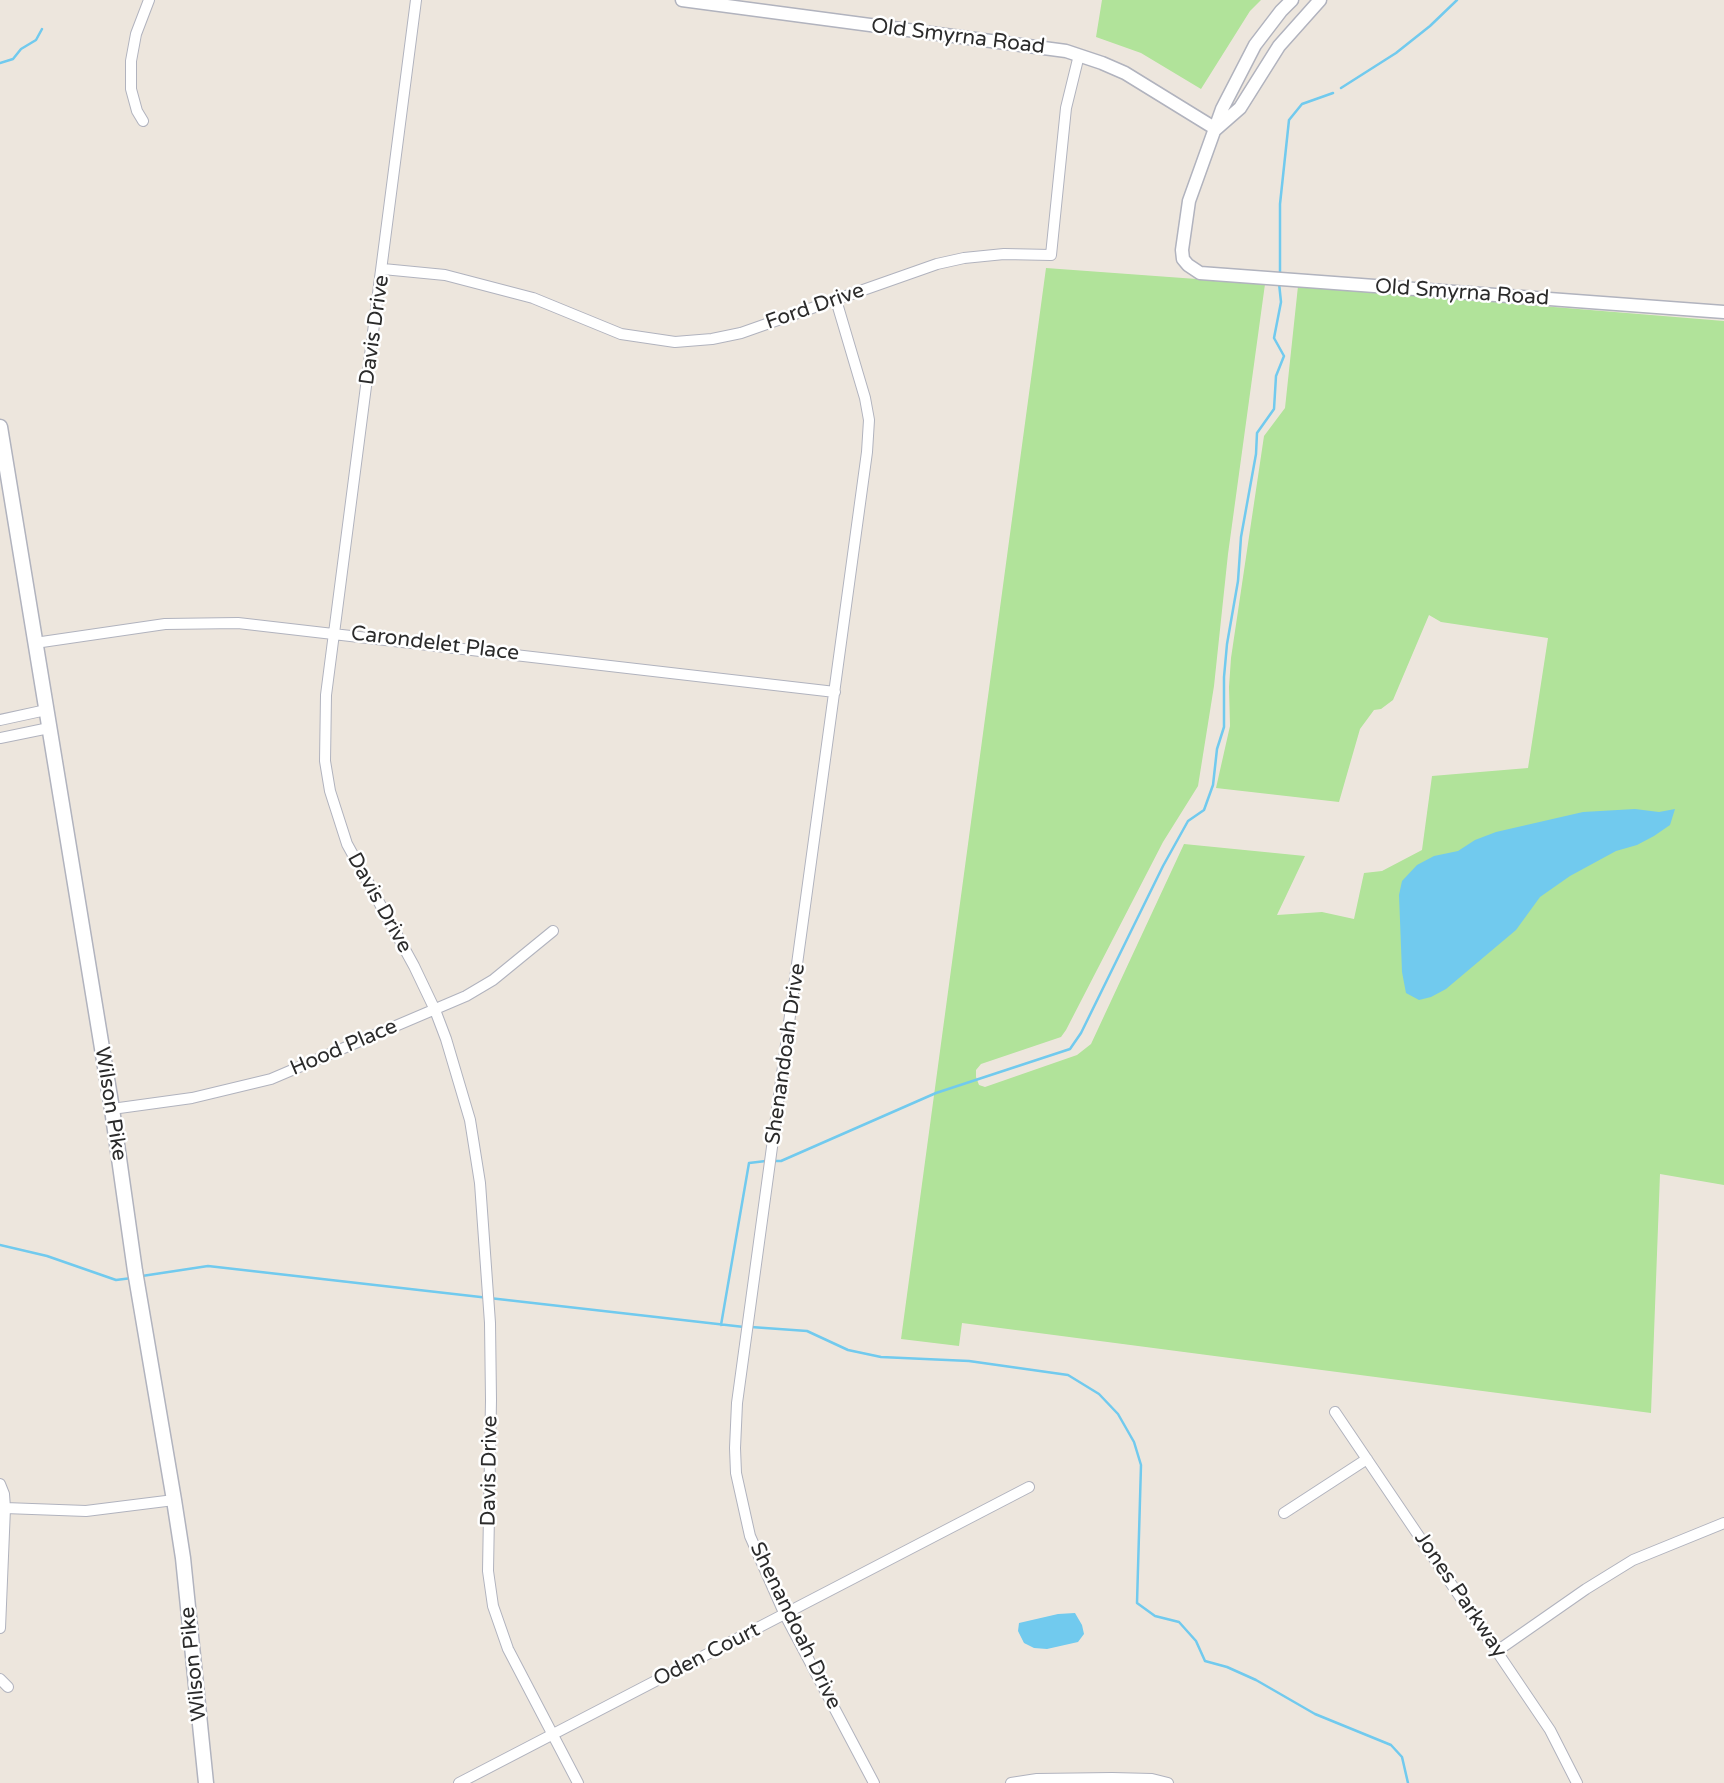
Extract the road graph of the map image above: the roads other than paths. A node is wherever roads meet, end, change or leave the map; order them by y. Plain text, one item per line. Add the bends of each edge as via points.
1 (149, 0) edge
2 (416, 0) edge
3 (682, 0) edge
4 (1292, 0) edge
5 (1320, 0) edge
6 (1079, 55) junction
7 (143, 121) dead end
8 (1216, 129) junction
9 (383, 269) junction
10 (836, 300) junction
11 (1724, 312) edge
12 (0, 426) edge
13 (4, 477) edge
14 (335, 633) junction
15 (35, 643) junction
16 (835, 692) junction
17 (46, 710) junction
18 (0, 719) edge
19 (49, 728) junction
20 (0, 738) edge
21 (554, 930) dead end
22 (435, 1010) junction
23 (112, 1109) junction
24 (1335, 1412) dead end
25 (1367, 1459) junction
26 (0, 1484) edge
27 (1029, 1487) dead end
28 (174, 1500) junction
29 (5, 1508) junction
30 (1284, 1513) dead end
31 (1724, 1523) edge
32 (785, 1615) junction
33 (0, 1629) edge
34 (1497, 1651) junction
35 (0, 1679) edge
36 (8, 1688) dead end
37 (552, 1734) junction
38 (206, 1783) edge
39 (459, 1783) edge
40 (578, 1783) edge
41 (874, 1783) edge
42 (1011, 1783) edge
43 (1168, 1783) edge
44 (1577, 1783) edge

1 - 7 street via 131,61 131,89
2 - 9 street, Davis Drive
3 - 6 street, Old Smyrna Road
4 - 8 street via 1255,45
5 - 8 street via 1279,46 1240,108
6 - 8 street, Old Smyrna Road via 1125,73
6 - 10 street, Ford Drive via 1066,108 1052,256 964,258
8 - 11 street, Old Smyrna Road via 1193,187 1182,250 1188,265 1200,273
9 - 10 street, Ford Drive via 445,275 533,298 621,334 675,342 741,333
9 - 14 street, Davis Drive
10 - 16 street, Shenandoah Drive via 861,377 869,420
12 - 13 main road, Wilson Pike
13 - 15 main road, Wilson Pike
14 - 15 street, Carondelet Place via 192,622
14 - 16 street, Carondelet Place
14 - 22 street, Davis Drive via 324,727 330,792 347,844
15 - 17 main road, Wilson Pike
16 - 32 street, Shenandoah Drive via 737,1403 736,1473 750,1536
17 - 18 street
17 - 19 main road, Wilson Pike
19 - 20 street
19 - 23 main road, Wilson Pike
21 - 22 street, Hood Place via 493,980
22 - 23 street, Hood Place via 271,1079 192,1098
22 - 37 street, Davis Drive via 458,1078 477,1158 489,1304 488,1571 493,1606 508,1649
23 - 28 main road, Wilson Pike
24 - 25 street, Jones Parkway
25 - 30 street
25 - 34 street, Jones Parkway
26 - 29 street
27 - 32 street, Oden Court
28 - 29 street via 86,1511
28 - 38 main road, Wilson Pike
29 - 33 street
31 - 34 street via 1633,1560
32 - 37 street, Oden Court
32 - 41 street, Shenandoah Drive
34 - 44 street, Jones Parkway via 1550,1730
35 - 36 street
37 - 39 street, Oden Court
37 - 40 street, Davis Drive
42 - 43 street via 1112,1778

